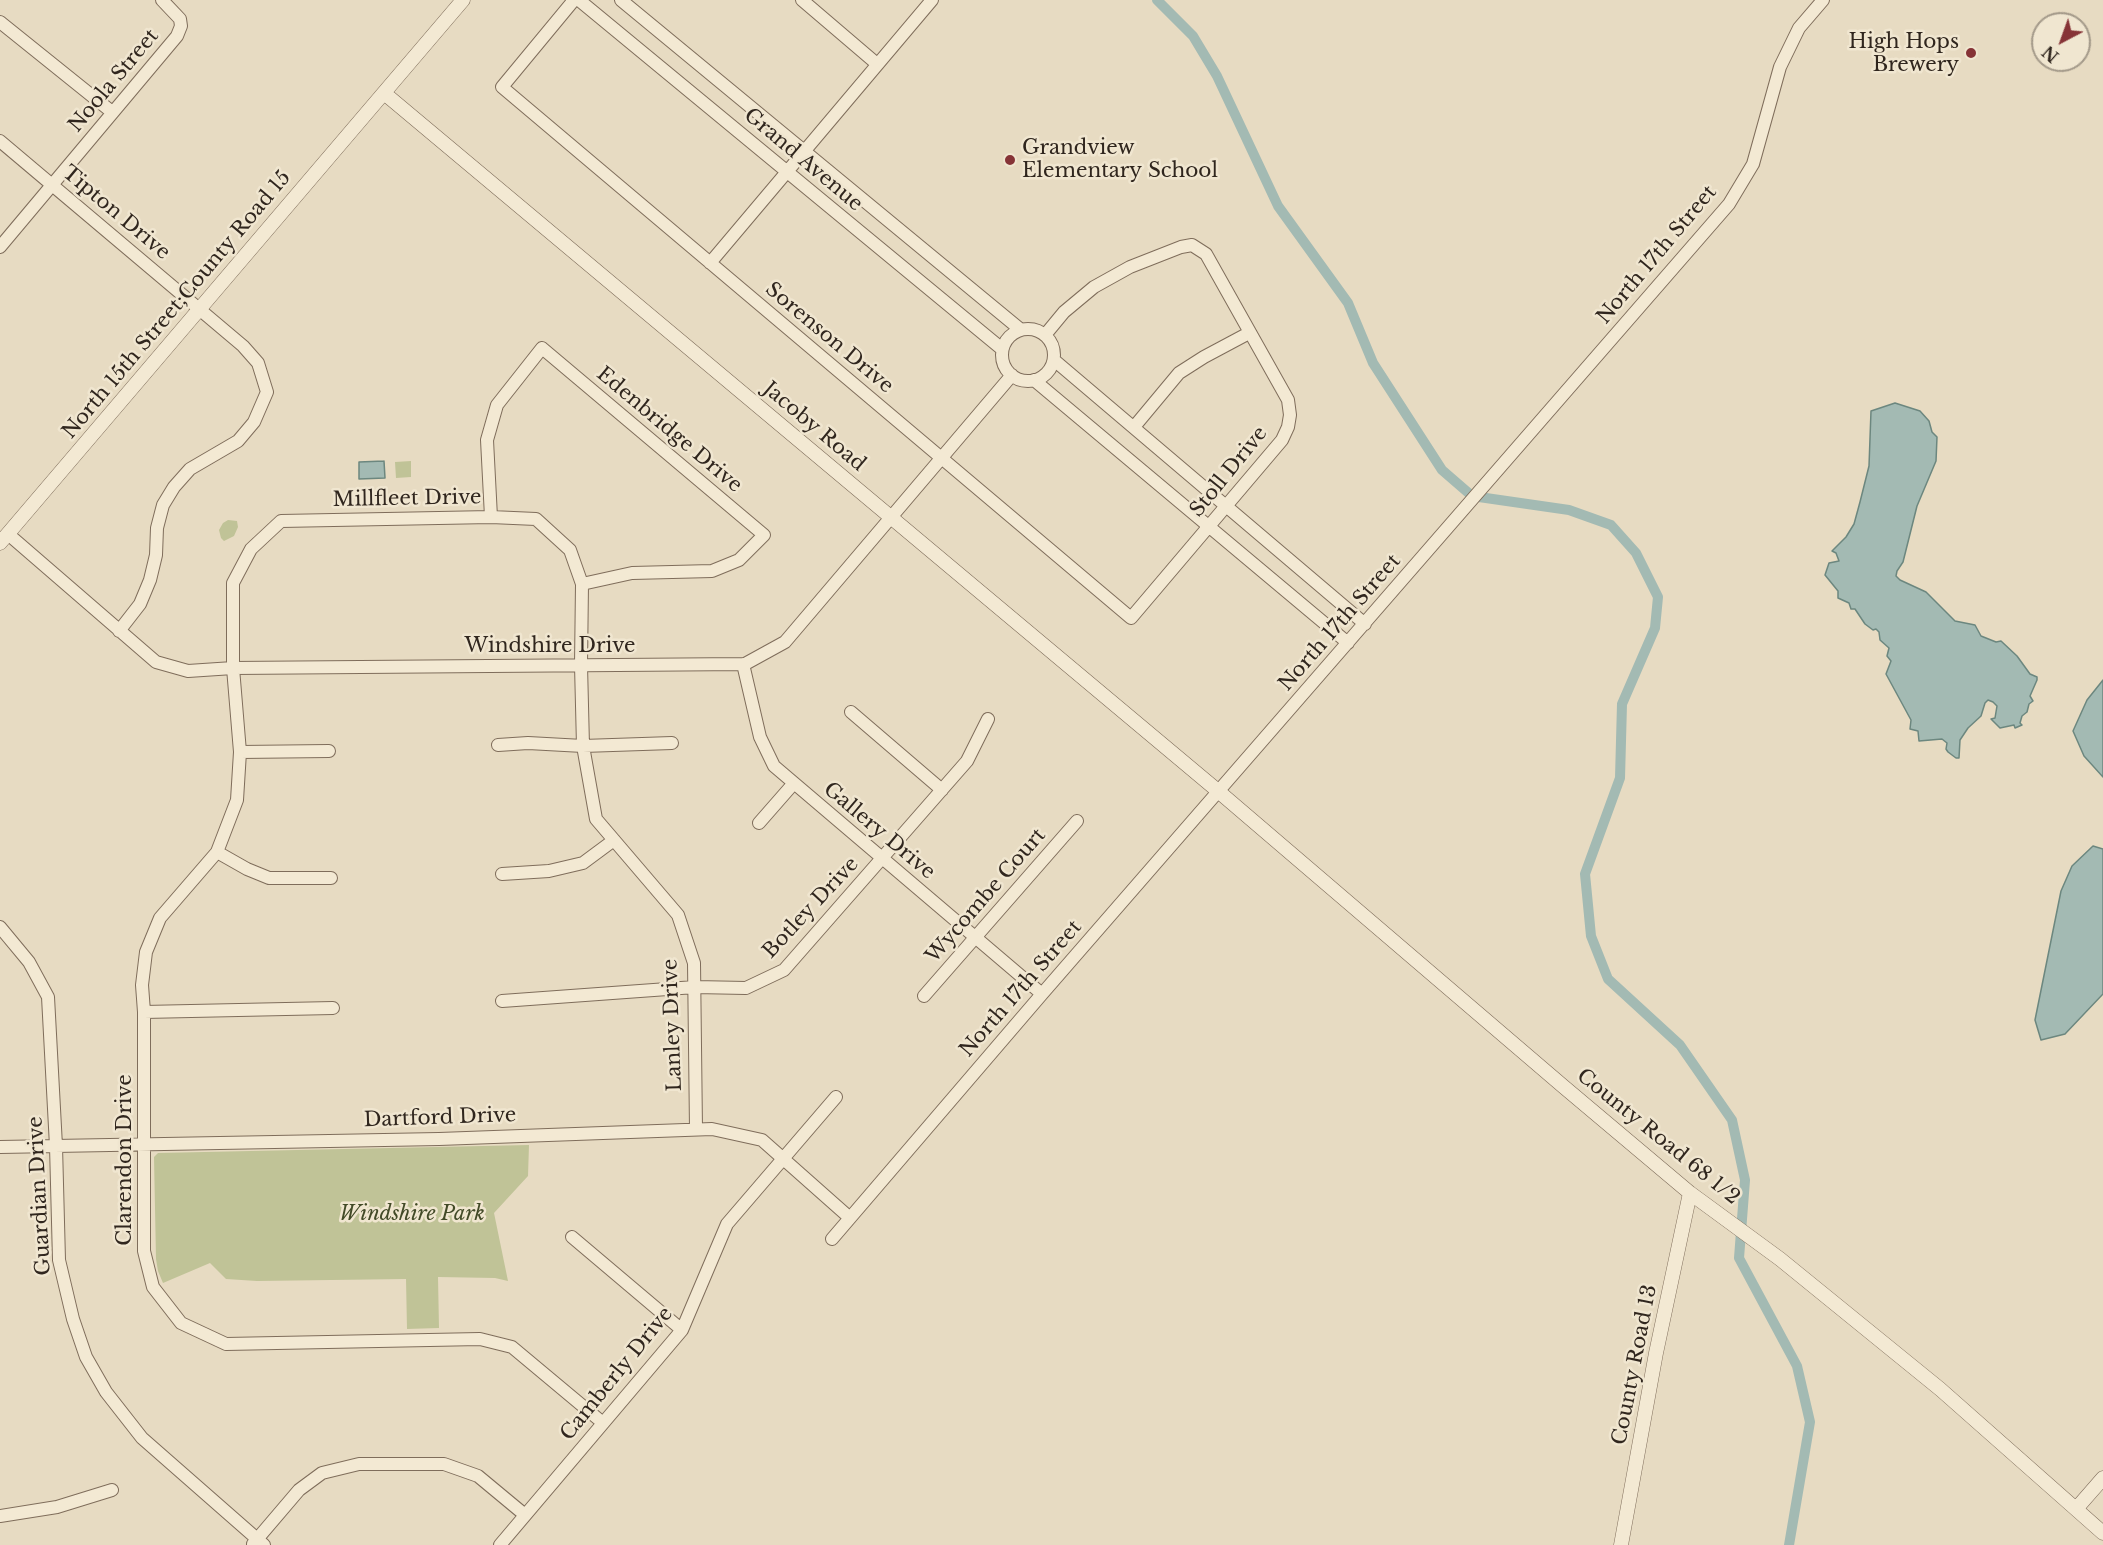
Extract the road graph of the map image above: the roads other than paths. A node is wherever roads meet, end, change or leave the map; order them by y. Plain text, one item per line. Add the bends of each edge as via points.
1 (162, 0) edge
2 (464, 0) edge
3 (574, 0) edge
4 (579, 0) edge
5 (621, 0) edge
6 (802, 0) edge
7 (932, 0) edge
8 (1823, 0) edge
9 (0, 22) edge
10 (877, 64) junction
11 (384, 93) junction
12 (112, 112) junction
13 (0, 141) edge
14 (804, 151) junction
15 (787, 172) junction
16 (52, 184) junction
17 (0, 247) edge
18 (710, 263) junction
19 (200, 308) junction
20 (1021, 330) junction
21 (1249, 333) junction
22 (1045, 335) junction
23 (1002, 349) junction
24 (1054, 360) junction
25 (1012, 375) junction
26 (1034, 380) junction
27 (1134, 427) junction
28 (942, 458) junction
29 (1227, 505) junction
30 (490, 517) junction
31 (892, 517) junction
32 (1210, 526) junction
33 (4, 538) edge
34 (582, 584) junction
35 (1131, 618) joint
36 (1365, 624) junction
37 (119, 631) junction
38 (1348, 643) junction
39 (743, 664) junction
40 (581, 665) junction
41 (233, 668) junction
42 (851, 712) dead end
43 (988, 719) dead end
44 (672, 743) dead end
45 (498, 745) dead end
46 (583, 746) junction
47 (329, 751) dead end
48 (240, 752) junction
49 (794, 783) junction
50 (942, 790) junction
51 (1218, 791) junction
52 (1077, 821) dead end
53 (759, 823) dead end
54 (614, 840) junction
55 (217, 852) junction
56 (883, 859) junction
57 (502, 874) dead end
58 (331, 879) dead end
59 (0, 927) edge
60 (976, 938) junction
61 (694, 987) junction
62 (1042, 994) junction
63 (924, 996) dead end
64 (502, 1001) dead end
65 (333, 1008) dead end
66 (144, 1012) junction
67 (836, 1097) dead end
68 (696, 1130) junction
69 (145, 1143) junction
70 (56, 1146) junction
71 (0, 1147) edge
72 (784, 1158) junction
73 (1690, 1192) junction
74 (850, 1218) junction
75 (572, 1237) dead end
76 (832, 1239) dead end
77 (682, 1330) junction
78 (603, 1423) junction
79 (2103, 1478) edge
80 (112, 1490) dead end
81 (2076, 1509) junction
82 (525, 1515) junction
83 (0, 1516) edge
84 (2103, 1533) edge
85 (258, 1543) edge
86 (500, 1545) edge
87 (1621, 1545) edge

1 - 12 street, Noola Street via 180,19 177,36
2 - 11 street, North 15th Street;County Road 15
3 - 18 street, Sorenson Drive via 502,87
4 - 15 street, Grand Avenue
5 - 14 street, Grand Avenue
6 - 10 street
7 - 10 street
8 - 36 street, North 17th Street via 1799,28 1780,67 1753,164 1729,204
9 - 12 street
10 - 14 street
11 - 19 street, North 15th Street;County Road 15
11 - 31 street, Jacoby Road
12 - 16 street, Noola Street
13 - 16 street, Tipton Drive
14 - 15 street
14 - 20 street, Grand Avenue
15 - 18 street
15 - 23 street, Grand Avenue
16 - 17 street, Noola Street
16 - 19 street, Tipton Drive
18 - 28 street, Sorenson Drive
19 - 33 street, North 15th Street;County Road 15
19 - 37 street, Tipton Drive via 258,363 267,392 254,422 238,441 190,469 174,487 163,505 157,528 150,580 140,604
20 - 22 street via 1034,329
20 - 23 street via 1010,335
21 - 22 street, Stoll Drive via 1206,254 1192,245 1130,267 1094,287 1064,312
21 - 27 street via 1179,373
21 - 29 street, Stoll Drive via 1288,400 1290,415 1282,440
22 - 24 street via 1052,345
23 - 25 street via 1004,366
24 - 26 street via 1043,376
24 - 27 street
25 - 26 street
25 - 28 street, Windshire Drive
26 - 32 street
27 - 29 street
28 - 31 street, Windshire Drive
28 - 35 street, Sorenson Drive
29 - 32 street, Stoll Drive
29 - 36 street
30 - 34 street, Millfleet Drive via 536,519 570,550
30 - 34 street, Edenbridge Drive via 487,440 497,405 542,348 764,535 739,560 712,572 632,573
30 - 41 street, Millfleet Drive via 281,522 251,549 233,583
31 - 39 street, Windshire Drive via 785,642
31 - 51 street, Jacoby Road
32 - 35 street, Stoll Drive
32 - 38 street
33 - 37 street, Windshire Drive
34 - 40 street, Millfleet Drive
36 - 38 street, North 17th Street
37 - 41 street, Windshire Drive via 156,662 188,671
38 - 51 street, North 17th Street
39 - 40 street, Windshire Drive
39 - 49 street, Gallery Drive via 760,737 774,766
40 - 41 street, Windshire Drive
40 - 46 street, Lanley Drive
41 - 48 street, Clarendon Drive
42 - 50 street
43 - 50 street, Botley Drive via 967,761
44 - 46 street
45 - 46 street
46 - 54 street, Lanley Drive via 596,819
47 - 48 street
48 - 55 street, Clarendon Drive via 237,800
49 - 53 street
49 - 56 street, Gallery Drive
50 - 56 street, Botley Drive
51 - 62 street, North 17th Street
51 - 73 street, County Road 68 1/2
52 - 60 street, Wycombe Court
54 - 57 street via 583,863 549,871
54 - 61 street, Lanley Drive via 678,915 694,963
55 - 58 street via 269,878
55 - 66 street, Clarendon Drive via 160,918 146,952
56 - 60 street, Gallery Drive
56 - 61 street, Botley Drive via 784,970 746,988
59 - 70 street, Guardian Drive via 29,962 48,997
60 - 62 street, Gallery Drive
60 - 63 street, Wycombe Court
61 - 64 street, Botley Drive
61 - 68 street, Lanley Drive
62 - 74 street, North 17th Street
65 - 66 street
66 - 69 street, Clarendon Drive
67 - 72 street, Camberly Drive
68 - 69 street, Dartford Drive
68 - 72 street, Dartford Drive via 712,1129 762,1140
69 - 70 street, Dartford Drive
69 - 78 street, Clarendon Drive via 144,1251 153,1287 181,1323 226,1344 480,1339 512,1347
70 - 71 street, Dartford Drive
70 - 85 street, Guardian Drive via 59,1260 86,1357 106,1392 142,1438
72 - 74 street, Dartford Drive
72 - 77 street, Camberly Drive via 727,1224
73 - 81 street, County Road 68 1/2 via 1755,1239 1940,1389
73 - 87 street, County Road 13
74 - 76 street, North 17th Street
75 - 77 street
77 - 78 street, Camberly Drive
78 - 82 street, Camberly Drive
79 - 81 street
80 - 83 street via 57,1507
81 - 84 street, County Road 68 1/2
82 - 85 street via 478,1476 444,1464 359,1464 322,1473 299,1490
82 - 86 street, Camberly Drive

